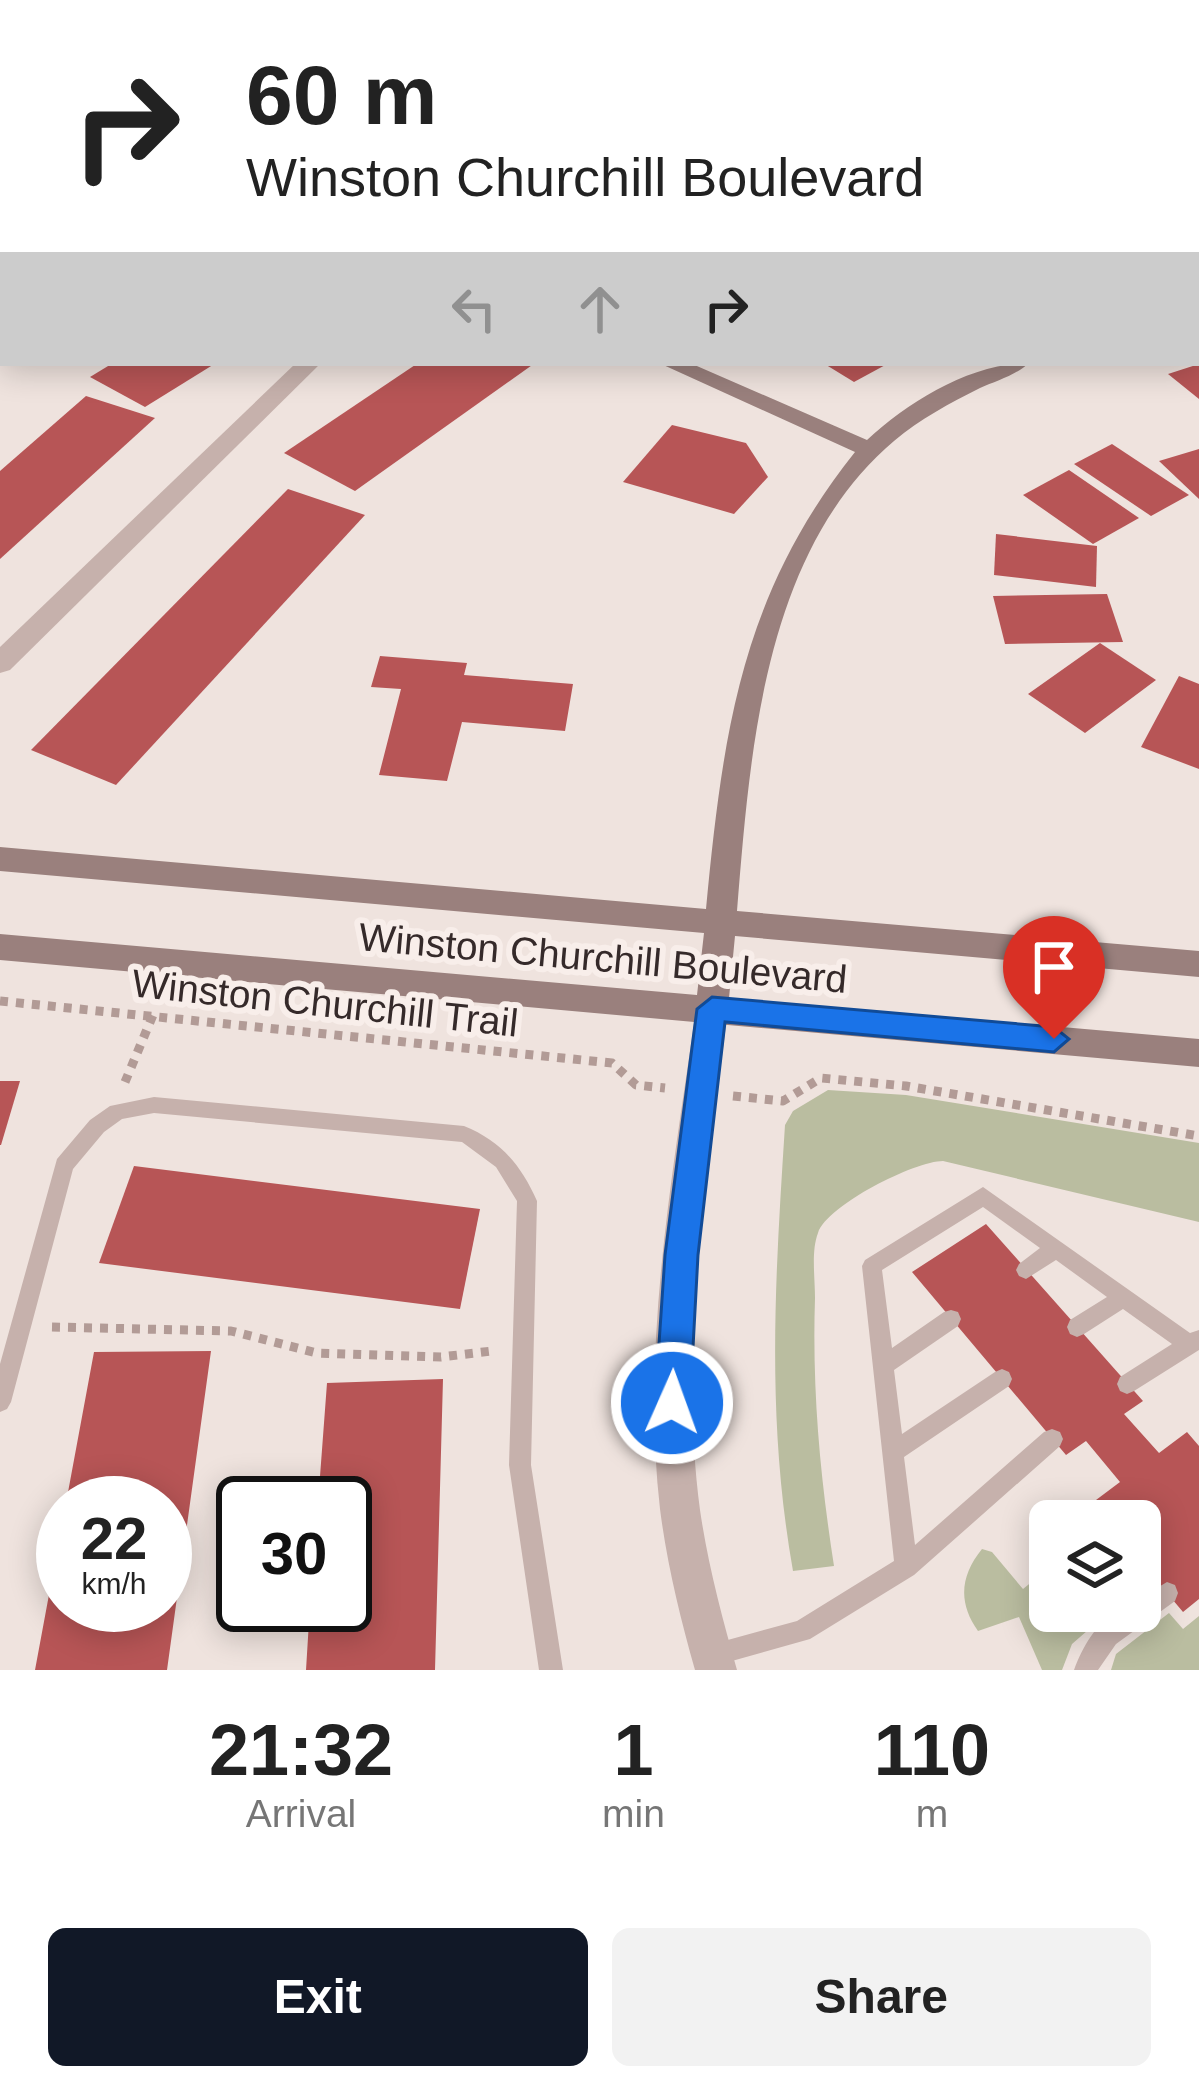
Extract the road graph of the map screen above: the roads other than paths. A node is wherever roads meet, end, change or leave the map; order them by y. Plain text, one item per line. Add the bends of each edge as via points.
1 (306, 366) edge
2 (678, 366) edge
3 (1011, 366) edge
4 (870, 450) junction
5 (0, 663) edge
6 (0, 859) edge
7 (722, 922) junction
8 (0, 947) edge
9 (1199, 964) edge
10 (712, 1009) junction
11 (1199, 1053) edge
12 (1056, 1248) junction
13 (1026, 1270) dead end
14 (1124, 1297) junction
15 (951, 1319) dead end
16 (1077, 1327) dead end
17 (1194, 1341) edge
18 (883, 1366) junction
19 (1002, 1379) dead end
20 (1127, 1384) dead end
21 (0, 1402) edge
22 (1052, 1439) dead end
23 (892, 1452) junction
24 (906, 1567) junction
25 (1167, 1593) dead end
26 (713, 1663) edge
27 (551, 1670) edge
28 (1086, 1670) edge

1 - 5 street
2 - 4 main road
3 - 4 main road via 907,420
4 - 7 main road via 791,563 758,649
6 - 7 main road, Winston Churchill Boulevard
7 - 9 main road, Winston Churchill Boulevard
7 - 10 main road
8 - 10 main road, Winston Churchill Boulevard
10 - 11 main road, Winston Churchill Boulevard
10 - 26 street via 672,1403 684,1551
12 - 13 lane
12 - 14 lane
12 - 18 lane via 983,1196 872,1266
14 - 16 lane
14 - 17 lane
15 - 18 lane
17 - 20 lane
18 - 23 lane
19 - 23 lane
21 - 27 lane via 64,1165 117,1112 154,1105 464,1134 493,1148 527,1202 520,1465
22 - 24 lane
23 - 24 lane
24 - 26 lane via 802,1631
25 - 28 lane via 1106,1640

